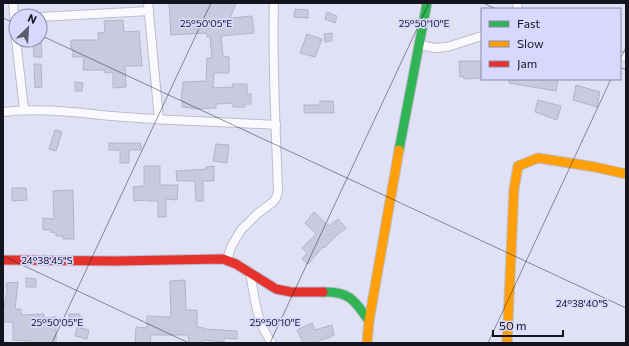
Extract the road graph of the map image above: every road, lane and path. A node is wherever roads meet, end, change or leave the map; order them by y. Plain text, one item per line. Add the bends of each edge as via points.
1 (274, 3) edge
2 (427, 3) edge
3 (148, 7) edge
4 (48, 16) edge
5 (481, 36) edge
6 (419, 45) junction
7 (17, 48) edge
8 (24, 110) junction
9 (3, 112) edge
10 (159, 119) junction
11 (276, 125) junction
12 (626, 174) edge
13 (3, 260) edge
14 (227, 260) junction
15 (250, 273) junction
16 (369, 321) junction
17 (272, 343) edge
18 (367, 343) edge
19 (507, 343) edge

1 - 11 street
2 - 6 street
3 - 4 street
3 - 10 street
5 - 6 street via 447,47
6 - 16 street
7 - 8 street
8 - 9 street
8 - 10 street
10 - 11 street
11 - 14 street via 276,198 241,230
12 - 19 street via 538,158 518,166 514,189
13 - 14 street
14 - 15 street
15 - 16 street via 269,286 284,291 333,291 348,295
15 - 17 street via 258,316 265,334
16 - 18 street

